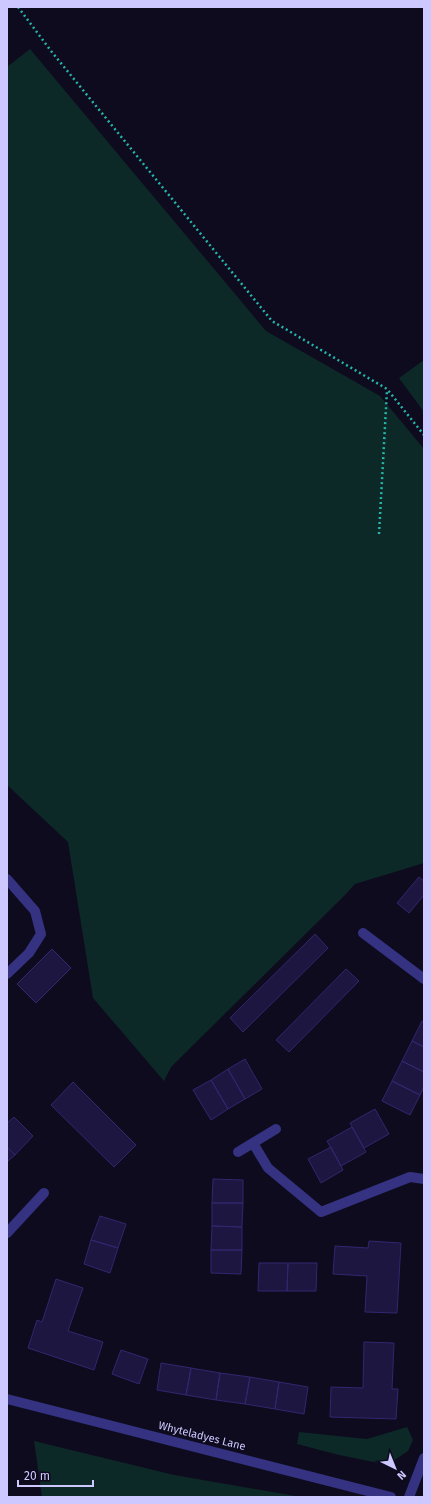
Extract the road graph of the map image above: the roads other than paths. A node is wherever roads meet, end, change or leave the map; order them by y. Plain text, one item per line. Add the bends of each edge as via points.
1 (7, 879) edge
2 (363, 934) dead end
3 (7, 974) edge
4 (424, 979) edge
5 (276, 1129) dead end
6 (253, 1143) junction
7 (238, 1152) dead end
8 (424, 1178) edge
9 (44, 1193) dead end
10 (7, 1233) edge
11 (7, 1399) edge
12 (424, 1458) edge
13 (391, 1497) edge
14 (409, 1497) edge

1 - 3 street via 35,911 41,934 29,953
2 - 4 street
5 - 6 street
6 - 7 street
6 - 8 street via 268,1168 321,1212 410,1177
9 - 10 street
11 - 13 street, Whyteladyes Lane
12 - 14 street

